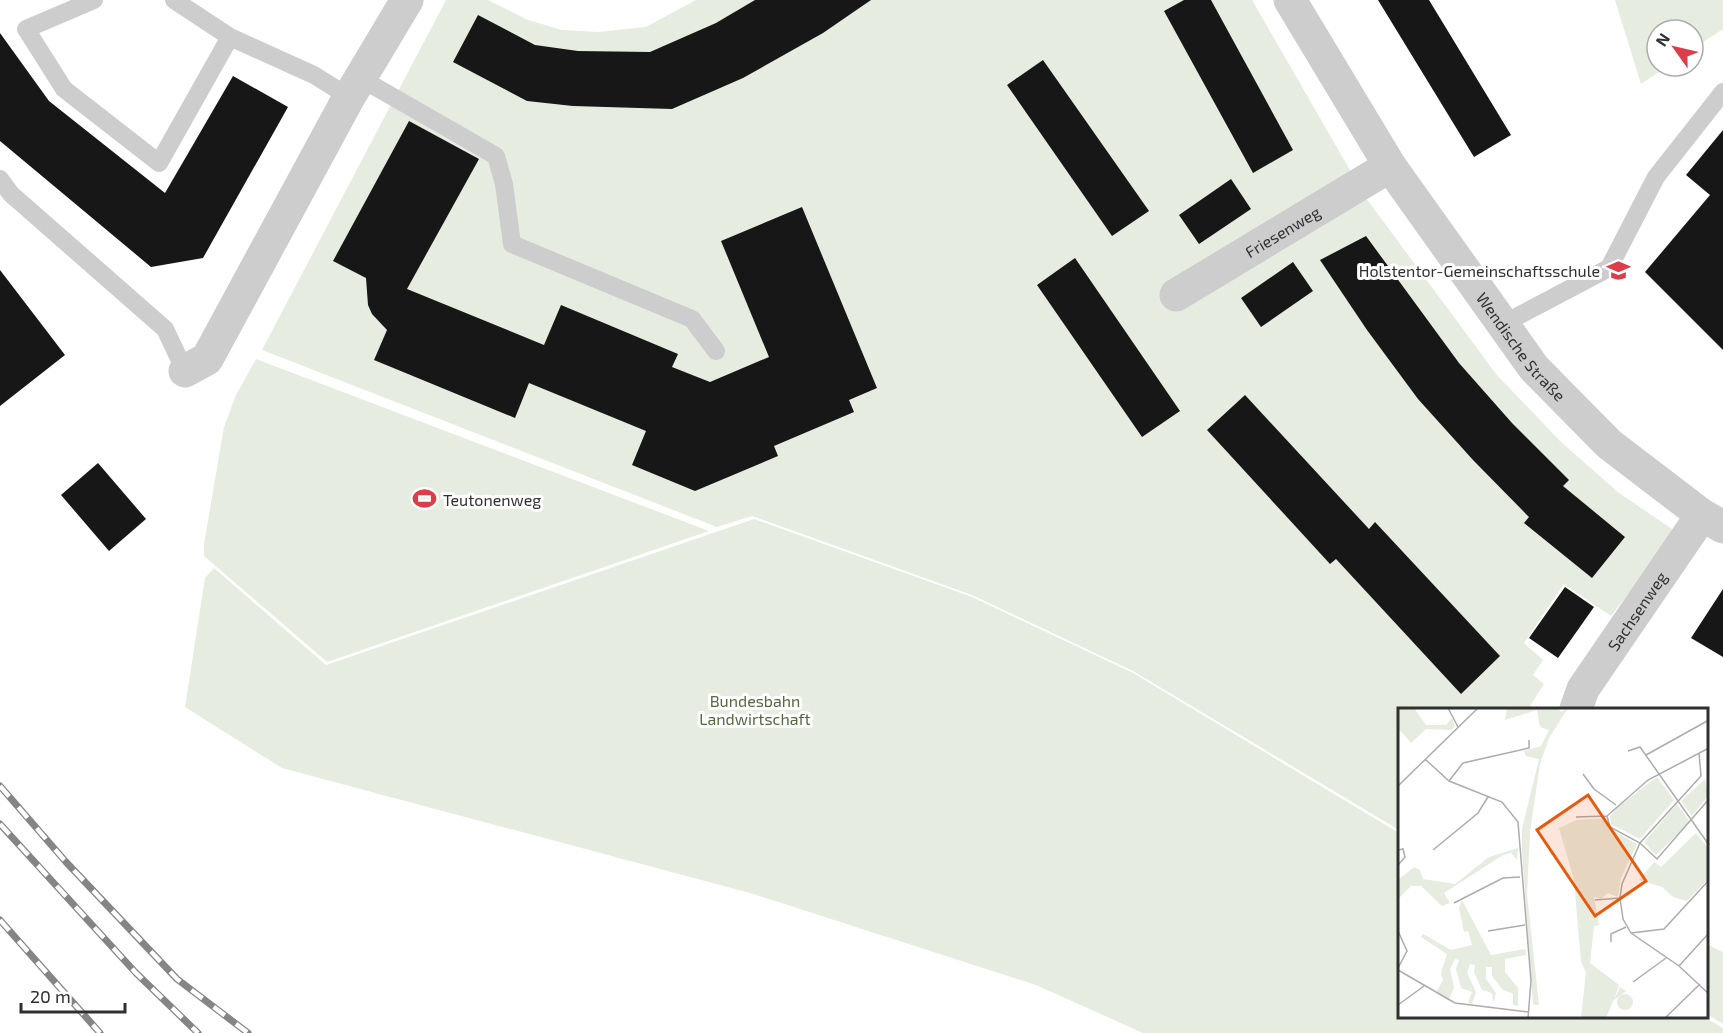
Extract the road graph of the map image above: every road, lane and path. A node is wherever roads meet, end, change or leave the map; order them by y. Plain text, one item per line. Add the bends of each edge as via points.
1 (94, 0) edge
2 (174, 0) edge
3 (407, 0) edge
4 (1290, 0) edge
5 (230, 37) junction
6 (354, 87) junction
7 (1723, 92) edge
8 (1390, 166) junction
9 (0, 179) edge
10 (1176, 295) dead end
11 (1503, 324) junction
12 (716, 351) dead end
13 (185, 371) joint
14 (1713, 521) edge
15 (1575, 708) edge

1 - 5 lane via 26,29 64,89 159,163
2 - 5 lane
3 - 6 street
4 - 8 street, Wendische Straße
5 - 6 lane via 314,75
6 - 12 lane via 496,156 512,244 692,319
6 - 13 street via 207,359
7 - 11 lane via 1656,177 1609,268
8 - 10 street, Friesenweg
8 - 11 street, Wendische Straße
9 - 13 lane via 11,194 165,329
11 - 14 street, Wendische Straße via 1534,368 1609,444
14 - 15 street, Sachsenweg via 1583,689

